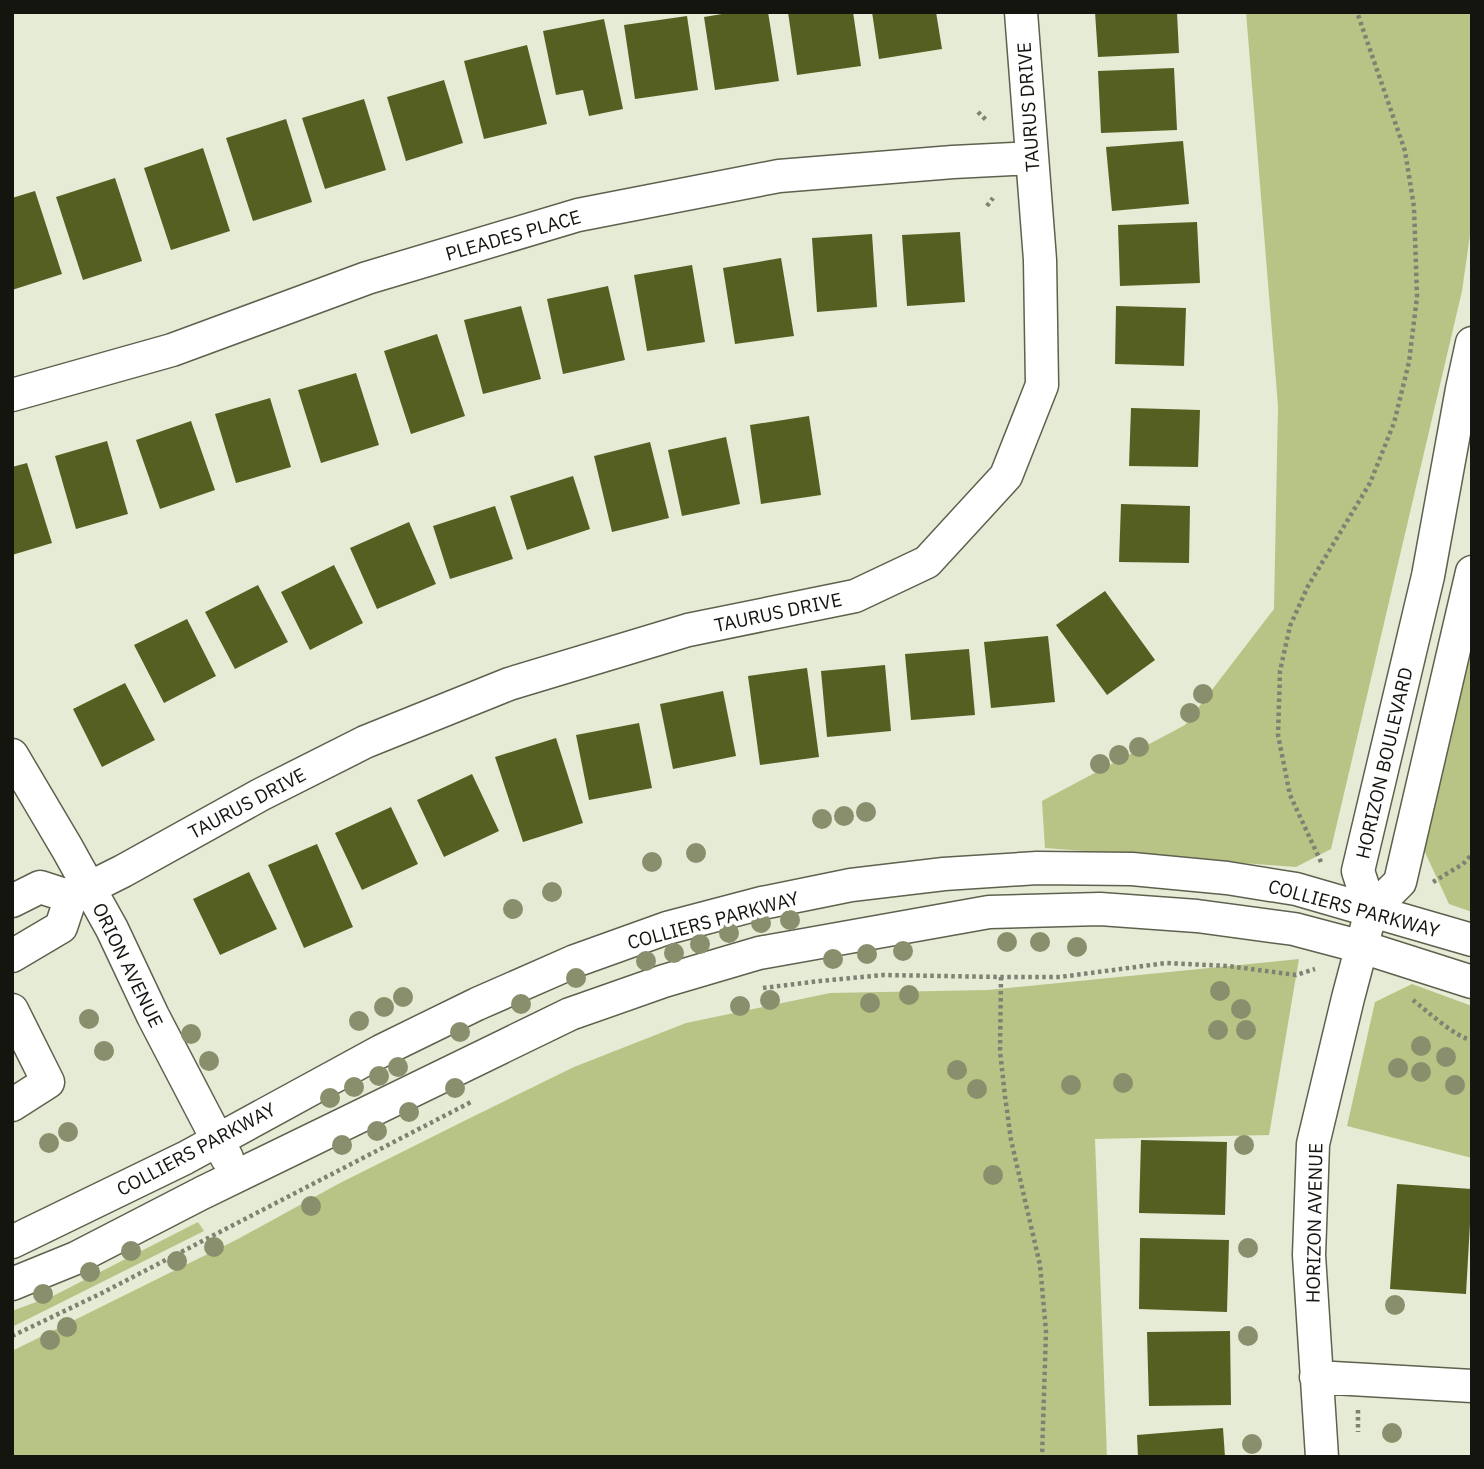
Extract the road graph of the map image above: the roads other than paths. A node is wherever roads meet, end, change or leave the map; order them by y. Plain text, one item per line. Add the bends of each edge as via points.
1 (1021, 12) edge
2 (1032, 158) junction
3 (1472, 343) edge
4 (12, 395) edge
5 (1472, 572) edge
6 (12, 755) edge
7 (80, 893) junction
8 (12, 901) edge
9 (1371, 911) junction
10 (1472, 940) edge
11 (1362, 947) junction
12 (12, 956) edge
13 (1472, 982) edge
14 (12, 1010) edge
15 (12, 1105) edge
16 (218, 1140) junction
17 (237, 1177) junction
18 (12, 1242) edge
19 (12, 1284) edge
20 (1316, 1377) junction
21 (1472, 1386) edge
22 (1322, 1457) edge

1 - 2 street, TAURUS DRIVE
2 - 4 street, PLEADES PLACE via 779,176 578,215 366,278 172,350
2 - 7 street, TAURUS DRIVE via 1040,260 1042,385 1006,476 927,562 855,596 688,630 509,684 365,741
3 - 9 street, HORIZON BOULEVARD via 1428,576 1358,871
5 - 9 street via 1400,882
6 - 7 street, ORION AVENUE
7 - 8 street via 40,887
7 - 12 street via 61,927
7 - 16 street, ORION AVENUE via 112,929
9 - 10 street, COLLIERS PARKWAY
9 - 11 street, HORIZON AVENUE
9 - 16 street, COLLIERS PARKWAY via 1296,889 1132,870 1037,868 838,887 667,928 575,961 381,1051
11 - 13 street, COLLIERS PARKWAY
11 - 17 street, COLLIERS PARKWAY via 1294,929 1100,909 989,912 759,953 570,1014
11 - 20 street, HORIZON AVENUE via 1313,1144 1309,1255
14 - 15 street via 48,1082
16 - 17 street, ORION AVENUE
16 - 18 street, COLLIERS PARKWAY
17 - 19 street, COLLIERS PARKWAY via 76,1258
20 - 21 street
20 - 22 street, HORIZON AVENUE

